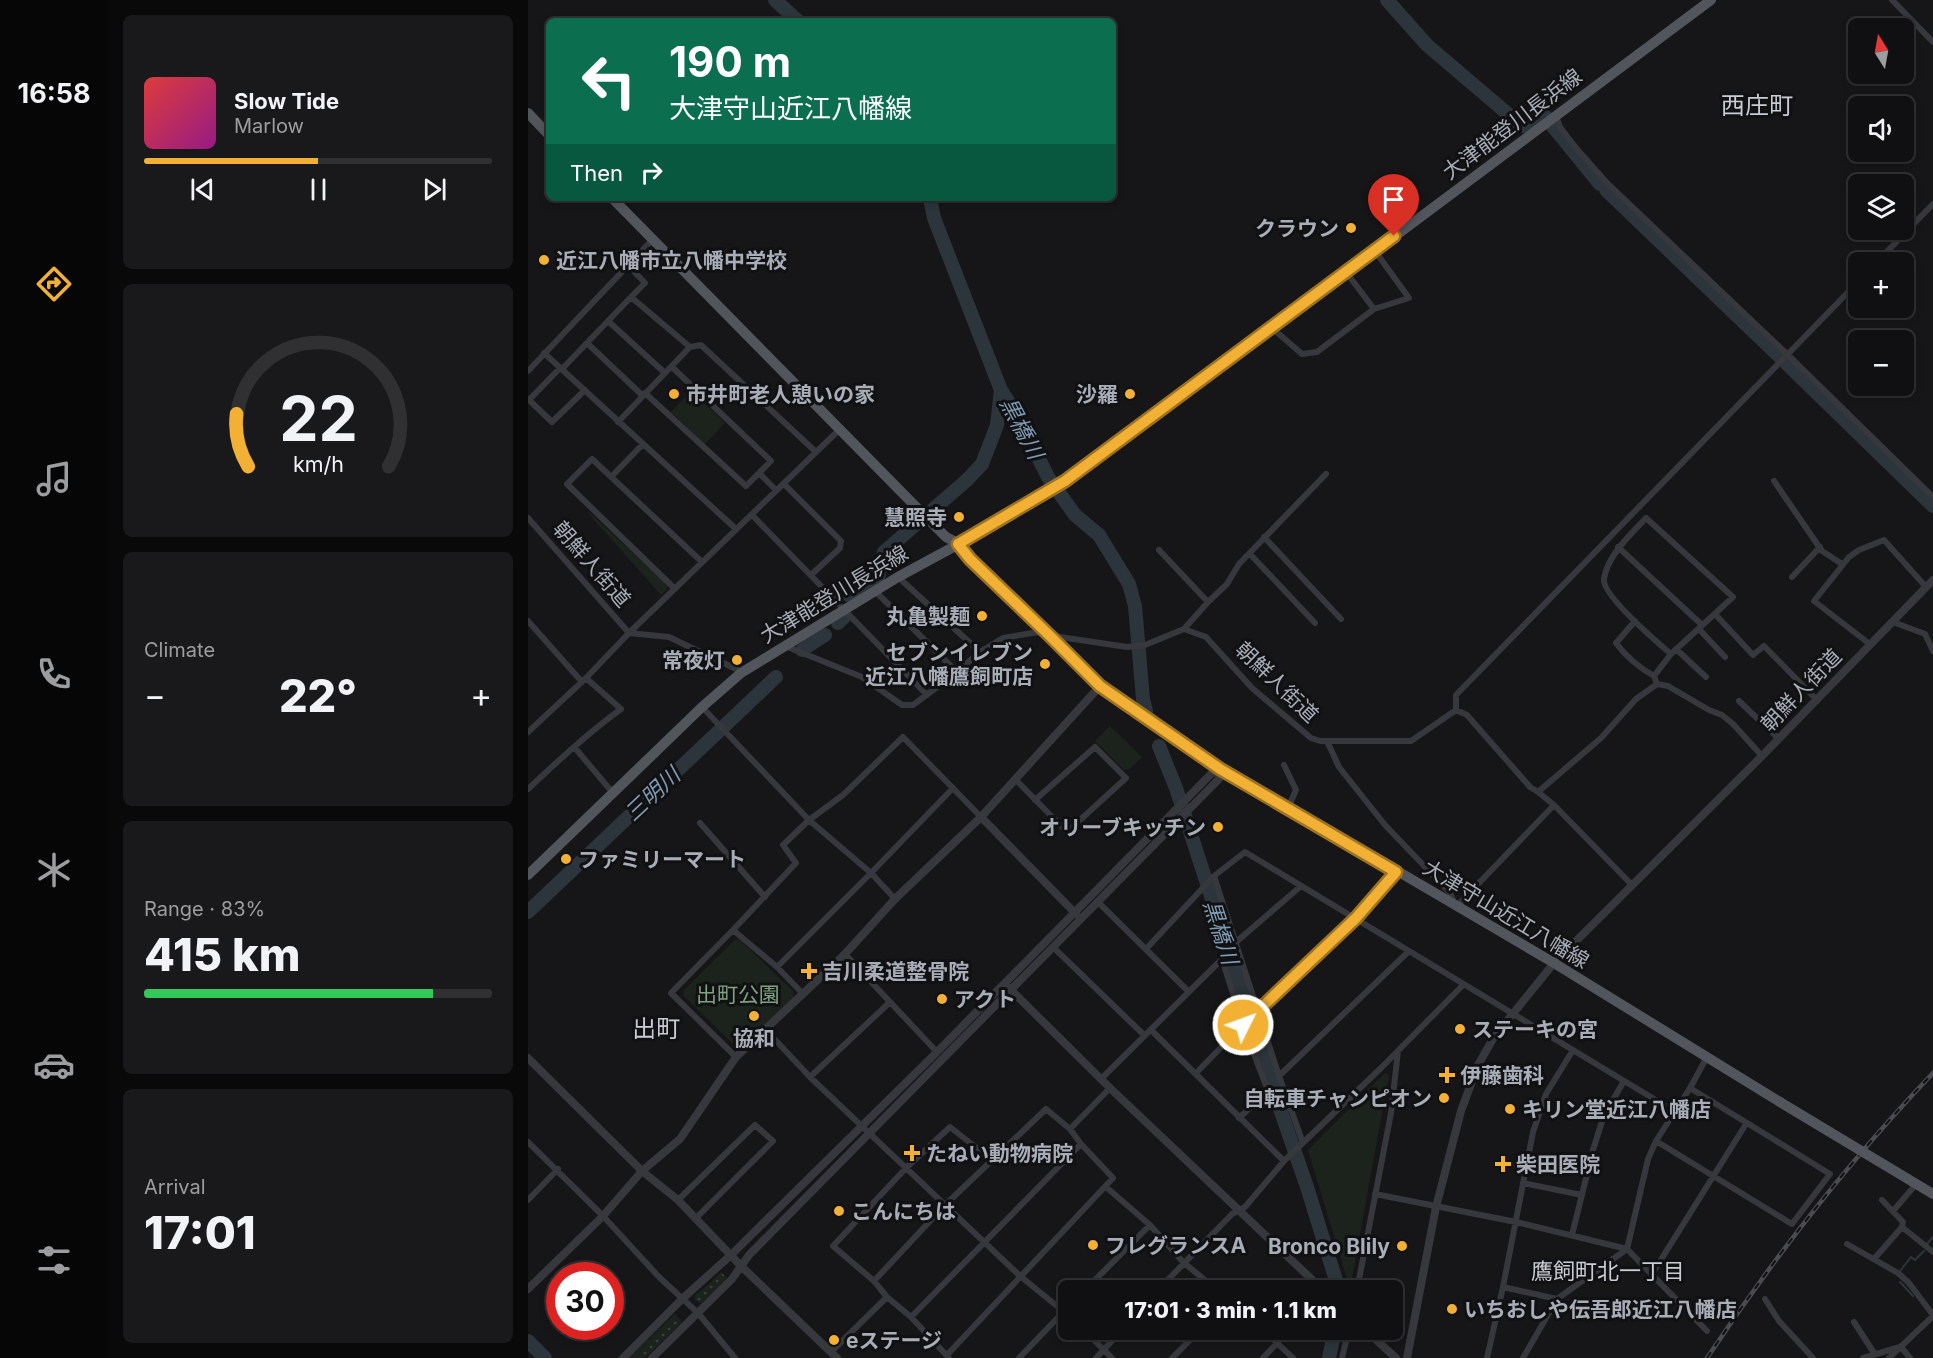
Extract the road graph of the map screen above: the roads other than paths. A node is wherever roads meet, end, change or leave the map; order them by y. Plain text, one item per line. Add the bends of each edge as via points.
1 (1711, 0) edge
2 (1892, 0) edge
3 (1933, 41) edge
4 (528, 113) edge
5 (1556, 116) junction
6 (546, 132) edge
7 (615, 201) edge
8 (1933, 204) edge
9 (653, 239) junction
10 (1375, 250) junction
11 (1887, 252) edge
12 (628, 265) junction
13 (1346, 272) junction
14 (1848, 292) edge
15 (630, 297) junction
16 (1374, 309) junction
17 (608, 321) junction
18 (1272, 328) junction
19 (587, 343) junction
20 (690, 347) junction
21 (544, 353) junction
22 (1788, 355) junction
23 (561, 368) junction
24 (672, 368) junction
25 (528, 370) edge
26 (665, 373) junction
27 (585, 390) junction
28 (644, 395) junction
29 (528, 399) edge
30 (618, 422) junction
31 (840, 429) junction
32 (642, 445) junction
33 (816, 452) junction
34 (759, 473) junction
35 (1326, 474) dead end
36 (611, 477) junction
37 (1774, 481) dead end
38 (784, 484) junction
39 (776, 490) junction
40 (1933, 497) edge
41 (752, 515) junction
42 (528, 518) edge
43 (736, 530) junction
44 (1264, 537) junction
45 (958, 544) junction
46 (1618, 547) junction
47 (1820, 547) junction
48 (1160, 550) dead end
49 (1250, 554) junction
50 (702, 562) junction
51 (1842, 564) junction
52 (811, 575) junction
53 (1792, 577) dead end
54 (898, 578) junction
55 (1933, 580) edge
56 (1926, 587) junction
57 (675, 589) junction
58 (875, 591) junction
59 (1208, 602) junction
60 (844, 610) junction
61 (1715, 614) junction
62 (1341, 619) dead end
63 (528, 621) edge
64 (1635, 621) junction
65 (1893, 622) junction
66 (1315, 623) dead end
67 (1700, 627) junction
68 (1184, 629) junction
69 (628, 633) junction
70 (1048, 634) junction
71 (784, 645) junction
72 (1871, 645) junction
73 (1933, 651) edge
74 (980, 652) junction
75 (1673, 652) junction
76 (1725, 657) dead end
77 (957, 672) junction
78 (741, 673) junction
79 (1654, 676) junction
80 (1706, 677) dead end
81 (584, 680) junction
82 (1658, 684) junction
83 (1100, 686) junction
84 (927, 695) junction
85 (1817, 700) junction
86 (1738, 701) dead end
87 (702, 707) junction
88 (1456, 710) junction
89 (528, 732) edge
90 (1779, 739) junction
91 (1327, 741) junction
92 (575, 748) junction
93 (1762, 756) junction
94 (1284, 765) dead end
95 (1220, 769) junction
96 (1015, 779) junction
97 (953, 788) junction
98 (528, 789) edge
99 (1538, 792) junction
100 (613, 793) junction
101 (1035, 800) junction
102 (1554, 805) junction
103 (1287, 808) junction
104 (981, 817) junction
105 (809, 820) junction
106 (700, 823) dead end
107 (1396, 872) junction
108 (871, 873) junction
109 (528, 875) edge
110 (1214, 876) junction
111 (1632, 885) junction
112 (1301, 886) junction
113 (765, 897) junction
114 (896, 899) junction
115 (1098, 902) junction
116 (1456, 907) junction
117 (1074, 912) junction
118 (1081, 918) junction
119 (1356, 918) junction
120 (733, 930) junction
121 (1235, 943) junction
122 (1053, 947) junction
123 (1146, 949) junction
124 (1409, 951) junction
125 (845, 954) junction
126 (1554, 963) junction
127 (777, 967) junction
128 (1004, 982) junction
129 (1463, 985) junction
130 (1011, 989) junction
131 (1190, 992) junction
132 (803, 994) junction
133 (889, 1003) junction
134 (1258, 1011) junction
135 (1511, 1014) junction
136 (1243, 1025) junction
137 (766, 1030) junction
138 (1151, 1030) junction
139 (1144, 1035) junction
140 (1398, 1050) junction
141 (1573, 1050) junction
142 (937, 1052) junction
143 (736, 1057) junction
144 (1707, 1057) junction
145 (528, 1058) edge
146 (1196, 1073) junction
147 (1279, 1076) junction
148 (810, 1077) junction
149 (1101, 1079) junction
150 (1624, 1081) junction
151 (1110, 1088) junction
152 (1690, 1088) junction
153 (1674, 1112) junction
154 (1239, 1118) junction
155 (1746, 1124) junction
156 (861, 1126) junction
157 (1070, 1129) junction
158 (869, 1133) junction
159 (1656, 1141) junction
160 (528, 1142) edge
161 (1081, 1144) junction
162 (1302, 1144) junction
163 (992, 1160) junction
164 (1284, 1161) junction
165 (906, 1168) junction
166 (558, 1169) junction
167 (642, 1171) junction
168 (1713, 1177) junction
169 (1523, 1183) junction
170 (1106, 1187) junction
171 (1912, 1189) dead end
172 (1375, 1194) junction
173 (1933, 1194) edge
174 (1582, 1195) junction
175 (528, 1200) edge
176 (678, 1200) junction
177 (1882, 1200) dead end
178 (945, 1204) junction
179 (1436, 1207) junction
180 (1237, 1210) junction
181 (1893, 1211) junction
182 (603, 1216) junction
183 (696, 1218) junction
184 (1516, 1222) junction
185 (1150, 1225) junction
186 (1902, 1227) junction
187 (1572, 1236) junction
188 (984, 1242) junction
189 (1847, 1244) dead end
190 (1627, 1249) junction
191 (1933, 1252) edge
192 (731, 1255) junction
193 (1874, 1259) junction
194 (1183, 1262) junction
195 (741, 1266) junction
196 (1652, 1274) junction
197 (1020, 1276) junction
198 (1095, 1280) edge
199 (1167, 1280) edge
200 (1205, 1280) edge
201 (1312, 1280) edge
202 (1359, 1280) edge
203 (874, 1281) junction
204 (1503, 1287) junction
205 (528, 1289) edge
206 (887, 1297) junction
207 (682, 1299) junction
208 (1557, 1299) junction
209 (1765, 1299) dead end
210 (1058, 1304) edge
211 (698, 1313) junction
212 (1933, 1316) edge
213 (911, 1317) junction
214 (1058, 1320) edge
215 (1854, 1322) dead end
216 (1707, 1330) dead end
217 (1094, 1340) edge
218 (1113, 1340) edge
219 (1190, 1340) edge
220 (1276, 1340) edge
221 (1346, 1340) edge
222 (1376, 1340) edge
223 (1278, 1342) junction
224 (1901, 1347) junction
225 (1104, 1350) junction
226 (1874, 1353) junction
227 (831, 1356) edge
228 (949, 1357) edge
229 (623, 1358) edge
230 (652, 1358) edge
231 (735, 1358) edge
232 (1019, 1358) edge
233 (1096, 1358) edge
234 (1112, 1358) edge
235 (1172, 1358) edge
236 (1263, 1358) edge
237 (1293, 1358) edge
238 (1342, 1358) edge
239 (1396, 1358) edge
240 (1407, 1358) edge
241 (1487, 1358) edge
242 (1523, 1358) edge
243 (1813, 1358) edge
244 (1863, 1358) edge
245 (1889, 1358) edge
246 (1910, 1358) edge

1 - 5 main road, 大津能登川長浜線
2 - 3 street
4 - 6 main road
5 - 10 main road, 大津能登川長浜線
5 - 22 street via 1607,183
7 - 9 main road, 大津守山近江八幡線
8 - 11 street
9 - 12 street
9 - 31 main road, 大津守山近江八幡線
10 - 13 main road, 大津能登川長浜線
10 - 16 street via 1409,298
12 - 15 street via 645,283
12 - 21 street
13 - 16 street
13 - 18 main road, 大津能登川長浜線
14 - 22 street
15 - 17 street
15 - 20 street
16 - 18 street via 1317,352 1302,354
17 - 19 street
17 - 26 street
18 - 45 main road, 大津能登川長浜線 via 1052,490
19 - 23 street
19 - 28 street
20 - 24 street
20 - 33 street via 701,345
21 - 23 street
21 - 25 street
22 - 40 street
22 - 88 street via 1456,694
23 - 27 street
23 - 29 street
24 - 26 street
24 - 34 street via 771,461
26 - 28 street
27 - 29 street via 552,422
27 - 30 street
28 - 30 street
28 - 34 street via 746,486
30 - 32 street
31 - 33 street
31 - 45 main road, 大津守山近江八幡線 via 946,537
32 - 36 street
32 - 43 street
33 - 38 street
34 - 39 street
35 - 44 street
36 - 50 street
36 - 57 street via 592,459 567,484
37 - 47 street
38 - 39 street
38 - 52 street via 841,541 840,548
39 - 41 street
41 - 43 street
41 - 52 street
42 - 69 street, 朝鮮人街道
43 - 50 street
44 - 49 street
44 - 62 street
45 - 54 main road, 大津能登川長浜線
45 - 70 main road, 大津守山近江八幡線
46 - 61 street via 1646,518 1733,597
46 - 64 street via 1604,579 1606,589
46 - 67 street
47 - 51 street
47 - 53 street
48 - 59 street
49 - 59 street
49 - 66 street
50 - 57 street
51 - 56 street via 1859,550 1884,540
51 - 72 street via 1814,601
52 - 60 street
54 - 58 main road, 大津能登川長浜線
54 - 74 street
55 - 56 street, 朝鮮人街道
56 - 65 street, 朝鮮人街道
57 - 69 street
58 - 60 main road, 大津能登川長浜線
58 - 77 street
59 - 68 street
60 - 71 main road, 大津能登川長浜線
60 - 84 street
61 - 67 street
61 - 85 street via 1753,655 1764,646
63 - 81 street
64 - 75 street
64 - 79 street via 1616,643 1637,667
65 - 72 street, 朝鮮人街道
65 - 73 street via 1925,634
67 - 75 street
67 - 76 street
68 - 70 street via 1145,645 1127,647
68 - 91 street, 朝鮮人街道 via 1206,637 1252,688 1311,738
69 - 78 street, 朝鮮人街道 via 669,637
69 - 81 street, 朝鮮人街道
70 - 74 street via 1028,632 1003,638
70 - 83 main road, 大津守山近江八幡線
71 - 78 main road, 大津能登川長浜線
71 - 84 street via 862,677 902,705 913,705
72 - 85 street, 朝鮮人街道
74 - 77 street
75 - 79 street
75 - 80 street
77 - 84 street
78 - 87 main road, 大津能登川長浜線
79 - 82 street
81 - 89 street, 朝鮮人街道
81 - 92 street via 621,709
82 - 93 street, 朝鮮人街道 via 1722,715
82 - 99 street via 1636,699 1601,738
83 - 95 main road, 大津守山近江八幡線
83 - 96 street
85 - 90 street, 朝鮮人街道
86 - 90 street
87 - 100 main road, 大津能登川長浜線
87 - 105 street
88 - 91 street, 朝鮮人街道 via 1411,741
88 - 99 street via 1467,715 1530,788
90 - 93 street, 朝鮮人街道
91 - 116 street via 1339,767 1385,825 1450,893
92 - 98 street
92 - 100 street
93 - 111 street
94 - 103 street via 1296,790
95 - 103 main road, 大津守山近江八幡線
95 - 115 street via 1219,779
95 - 117 street
96 - 101 street
96 - 104 street
97 - 104 street
97 - 105 street via 903,736 843,795
97 - 108 street
99 - 102 street
100 - 109 main road, 大津能登川長浜線
101 - 101 street via 1067,832 1126,778 1095,747
102 - 111 street
102 - 116 street
103 - 107 main road, 大津守山近江八幡線
104 - 114 street
104 - 117 street
105 - 108 street
105 - 113 street via 783,845 796,862
106 - 113 street
107 - 116 main road, 大津守山近江八幡線
107 - 119 street
108 - 114 street
108 - 127 street
110 - 112 street via 1245,852
110 - 121 street
110 - 123 street
111 - 126 street
112 - 119 street
112 - 121 street
113 - 120 street
114 - 125 street
115 - 118 street
115 - 123 street
116 - 126 main road, 大津守山近江八幡線
117 - 118 street
117 - 128 street
118 - 122 street
119 - 124 street
119 - 134 street
120 - 127 street
120 - 143 street via 671,993
121 - 134 street
122 - 130 street
122 - 139 street
123 - 131 street
124 - 129 street
124 - 147 street
125 - 132 street
125 - 133 street
126 - 135 street
126 - 144 main road, 大津守山近江八幡線
127 - 132 street
128 - 130 street
128 - 142 street
129 - 135 street
129 - 140 street
130 - 149 street
130 - 158 street
131 - 136 street via 1222,959
131 - 138 street
132 - 137 street
133 - 142 street
133 - 148 street
134 - 136 street
134 - 147 street
135 - 141 street
135 - 179 street via 1478,1065 1461,1111
136 - 146 street
136 - 154 street via 1268,1091
137 - 143 street
137 - 148 street
138 - 139 street
138 - 146 street
139 - 149 street
140 - 162 street
140 - 172 street via 1391,1113
141 - 150 street
141 - 169 street via 1546,1094 1533,1132
142 - 156 street
143 - 167 street via 680,1139
144 - 152 street
144 - 173 main road, 大津守山近江八幡線, bridge
145 - 167 street
146 - 154 street
147 - 162 street
148 - 156 street
149 - 151 street
150 - 153 street
150 - 174 street via 1604,1115
151 - 157 street
151 - 180 street
152 - 153 street
152 - 155 street
153 - 159 street
154 - 164 street
155 - 168 street
155 - 168 street via 1830,1174 1792,1224
156 - 158 street
156 - 192 street
157 - 161 street
157 - 163 street via 1046,1109
158 - 165 street
158 - 195 street
159 - 168 street
159 - 190 street via 1648,1159
160 - 166 street
161 - 170 street via 1113,1178
161 - 188 street
162 - 164 street
163 - 165 street via 950,1127
163 - 178 street
164 - 180 street via 1245,1207
165 - 178 street
165 - 203 street via 833,1246
166 - 175 street
166 - 182 street
167 - 176 street
167 - 182 street
168 - 196 street
169 - 174 street
169 - 184 street
170 - 185 street
170 - 197 street
171 - 181 street
172 - 179 street
172 - 202 street
174 - 187 street
176 - 183 street
176 - 183 street via 754,1125 773,1141
177 - 181 street
178 - 188 street
178 - 203 street
179 - 184 street
179 - 240 street
180 - 194 street
180 - 201 street
181 - 186 street via 1903,1222
182 - 205 street
182 - 207 street
183 - 192 street
184 - 187 street
184 - 204 street
185 - 194 street
185 - 198 street
186 - 191 street
186 - 193 street
187 - 190 street
188 - 197 street
188 - 213 street
189 - 193 street
190 - 196 street
190 - 208 street
192 - 195 street
192 - 207 street
193 - 212 street via 1904,1278
194 - 199 street
194 - 200 street
195 - 211 street
195 - 227 street
196 - 216 street
197 - 210 street
197 - 228 street
203 - 206 street
204 - 208 street
204 - 241 street
206 - 213 street
206 - 227 street
207 - 211 street
207 - 229 street
208 - 242 street
209 - 243 street via 1785,1329
211 - 230 street
211 - 231 street
212 - 224 street
213 - 228 street
214 - 232 street
215 - 226 street
217 - 225 street
218 - 225 street
219 - 235 street
220 - 223 street
221 - 238 street
222 - 239 street
223 - 236 street
223 - 237 street
224 - 226 street
224 - 245 street
224 - 246 street
225 - 233 street
225 - 234 street
226 - 244 street

